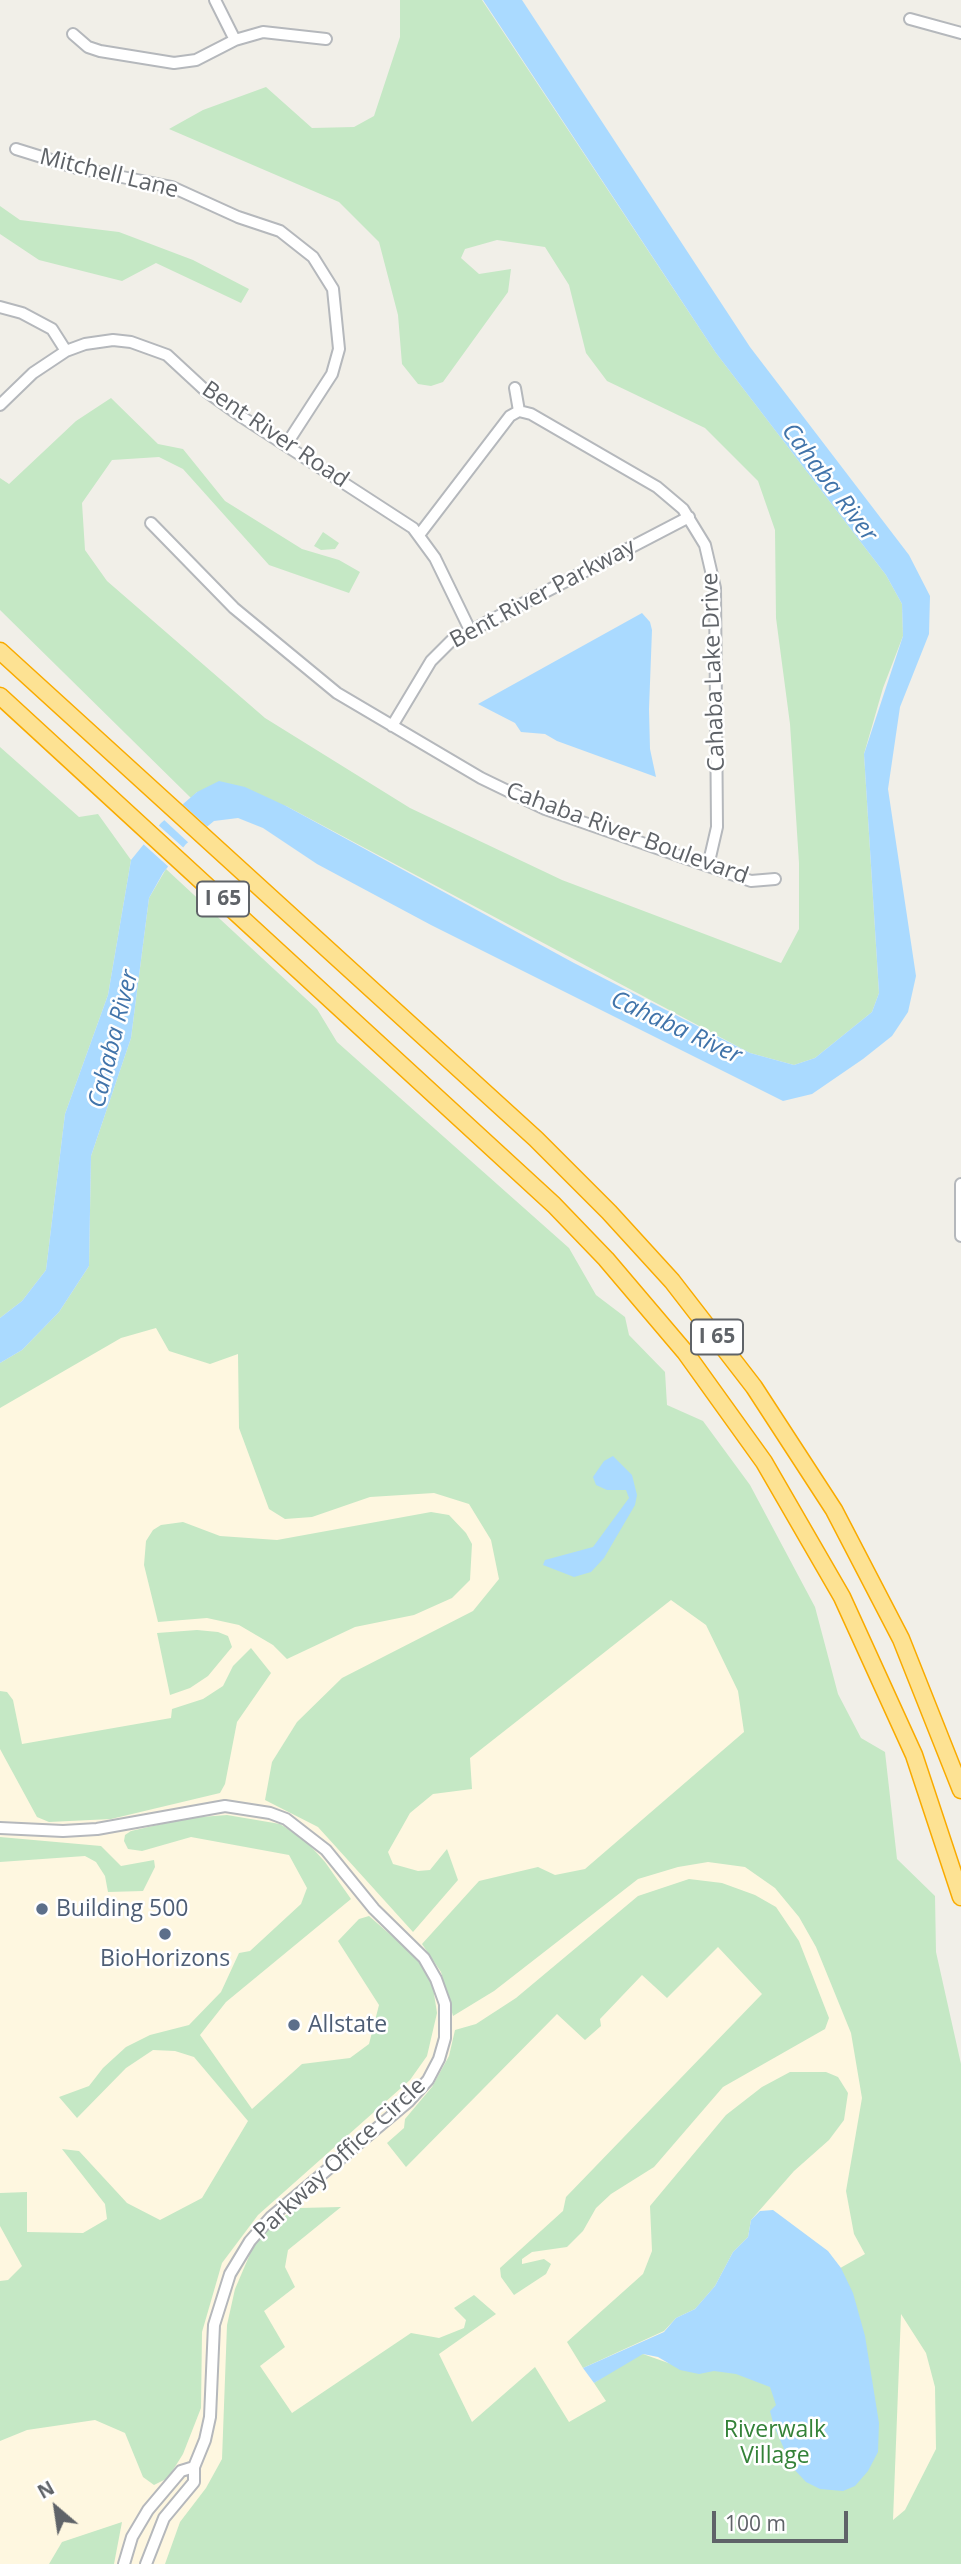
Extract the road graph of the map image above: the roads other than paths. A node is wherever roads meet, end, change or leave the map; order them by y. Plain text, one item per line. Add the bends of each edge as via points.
1 (215, 0) edge
2 (911, 19) dead end
3 (961, 33) edge
4 (73, 34) dead end
5 (326, 39) dead end
6 (235, 40) junction
7 (16, 149) dead end
8 (0, 307) edge
9 (66, 351) junction
10 (515, 388) dead end
11 (0, 405) edge
12 (519, 411) junction
13 (286, 445) junction
14 (689, 517) junction
15 (151, 523) dead end
16 (419, 535) junction
17 (470, 630) junction
18 (0, 650) edge
19 (0, 696) edge
20 (392, 726) junction
21 (708, 866) junction
22 (775, 879) dead end
23 (961, 1184) edge
24 (961, 1236) edge
25 (961, 1790) edge
26 (0, 1828) edge
27 (961, 1897) edge
28 (194, 2466) junction
29 (124, 2564) edge
30 (146, 2564) edge

1 - 6 street
2 - 3 street
4 - 6 street via 100,51 174,63 206,56
5 - 6 street via 274,31
7 - 13 street, Mitchell Lane via 77,168 172,187 280,231 313,257 333,289 339,349 332,374
8 - 9 street via 52,329
9 - 11 street, Bent River Road via 33,373
9 - 13 street, Bent River Road via 113,340 146,345 167,355 206,392
10 - 12 street
12 - 14 street, Cahaba Lake Drive via 657,487
12 - 16 street via 510,416
13 - 16 street, Bent River Road via 384,507
14 - 17 street, Bent River Parkway
14 - 21 street, Cahaba Lake Drive via 705,545 715,587 717,827
15 - 20 street, Cahaba River Boulevard via 250,622 337,693
16 - 17 street, Bent River Road
17 - 20 street, Bent River Parkway via 431,660
18 - 25 highway, I 65 via 580,1182 651,1257 724,1346 800,1454 856,1550 911,1661
19 - 27 highway, I 65 via 554,1205 685,1352 743,1431 823,1560 876,1666 926,1788
20 - 21 street, Cahaba River Boulevard via 524,800
21 - 22 street, Cahaba River Boulevard via 751,881
23 - 24 street
26 - 28 street, Parkway Office Circle via 97,1829 225,1806 270,1813 286,1819 326,1850 374,1909 424,1958 440,1986 445,2004 444,2038 428,2080 271,2217 230,2274 213,2333 208,2428
28 - 29 street via 181,2472 148,2510 132,2537
28 - 30 street, Parkway Office Circle via 194,2482 164,2518

